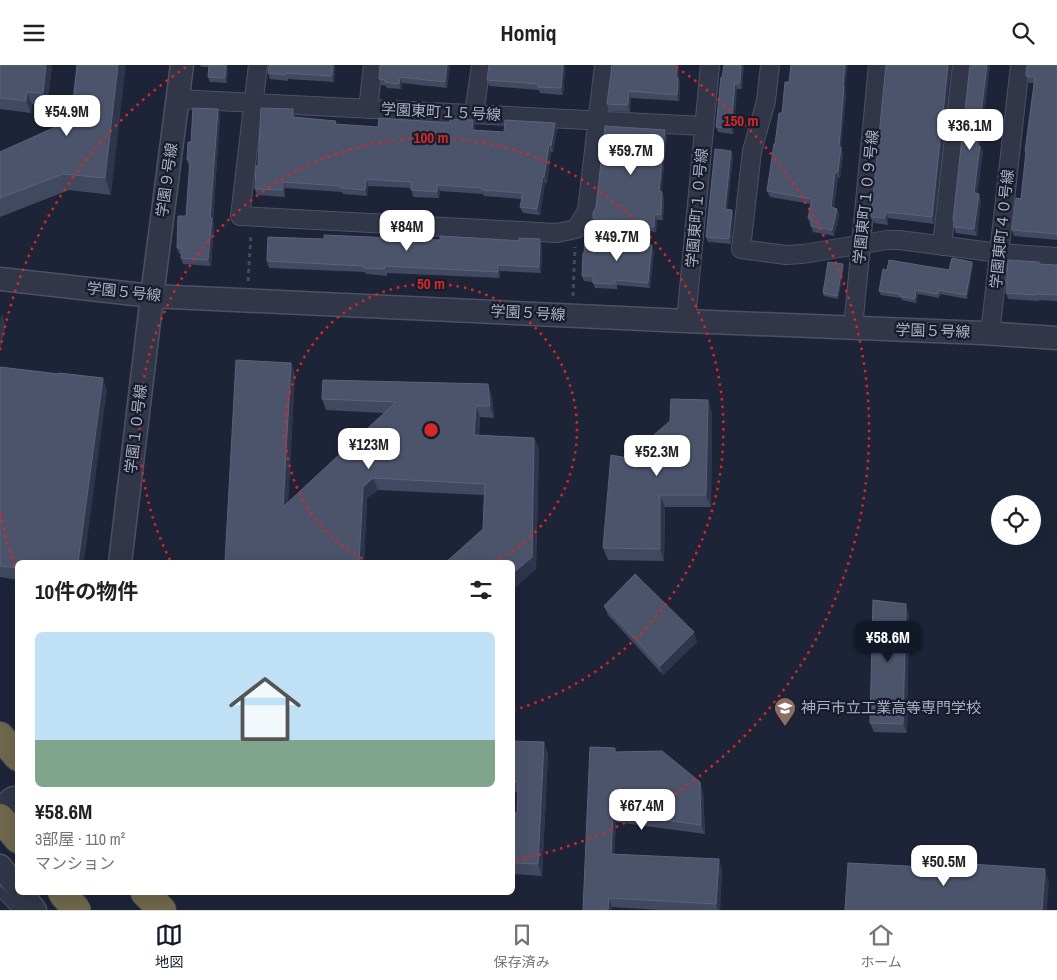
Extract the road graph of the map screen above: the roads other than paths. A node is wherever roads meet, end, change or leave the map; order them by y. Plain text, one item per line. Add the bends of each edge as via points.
1 (182, 65) edge
2 (258, 65) edge
3 (373, 65) edge
4 (481, 65) edge
5 (604, 65) edge
6 (710, 65) edge
7 (770, 65) edge
8 (878, 65) edge
9 (962, 65) edge
10 (1020, 65) edge
11 (178, 99) junction
12 (252, 103) junction
13 (368, 109) junction
14 (474, 114) junction
15 (598, 121) junction
16 (704, 126) junction
17 (861, 244) junction
18 (942, 246) junction
19 (999, 253) junction
20 (1057, 257) edge
21 (0, 279) edge
22 (152, 296) junction
23 (686, 321) junction
24 (853, 328) junction
25 (990, 334) junction
26 (1057, 338) edge
27 (120, 560) edge
28 (0, 737) edge
29 (15, 754) edge
30 (15, 798) edge
31 (0, 809) edge
32 (0, 818) edge
33 (15, 836) edge
34 (0, 866) edge
35 (15, 884) edge
36 (0, 892) edge
37 (23, 895) edge
38 (64, 895) edge
39 (76, 895) edge
40 (147, 895) edge
41 (16, 910) edge
42 (35, 910) edge
43 (70, 910) edge
44 (77, 910) edge
45 (162, 910) edge

1 - 11 street, 学園９号線
2 - 12 street
3 - 13 street
4 - 14 street
5 - 15 street
6 - 16 street, 学園東町１０号線
7 - 17 street via 766,101 752,151 741,249 786,255
8 - 17 street, 学園東町１０９号線
9 - 18 street
10 - 19 street, 学園東町４０号線
11 - 12 street, 学園東町１５号線
11 - 22 street, 学園９号線
12 - 13 street, 学園東町１５号線
12 - 15 street via 240,216 557,233 576,229 587,211
13 - 14 street, 学園東町１５号線
14 - 15 street, 学園東町１５号線
15 - 16 street, 学園東町１５号線
16 - 23 street, 学園東町１０号線
17 - 18 street via 899,240
17 - 24 street, 学園東町１０９号線
18 - 19 street
19 - 20 street
19 - 25 street, 学園東町４０号線
21 - 22 street, 学園５号線
22 - 23 street, 学園５号線
22 - 27 street, 学園１０号線
23 - 24 street, 学園５号線
24 - 25 street, 学園５号線
25 - 26 street, 学園５号線
28 - 29 highway
30 - 31 street
32 - 33 highway
34 - 35 street
36 - 41 lane
37 - 42 street
38 - 44 highway, bridge
39 - 43 street
40 - 45 highway

